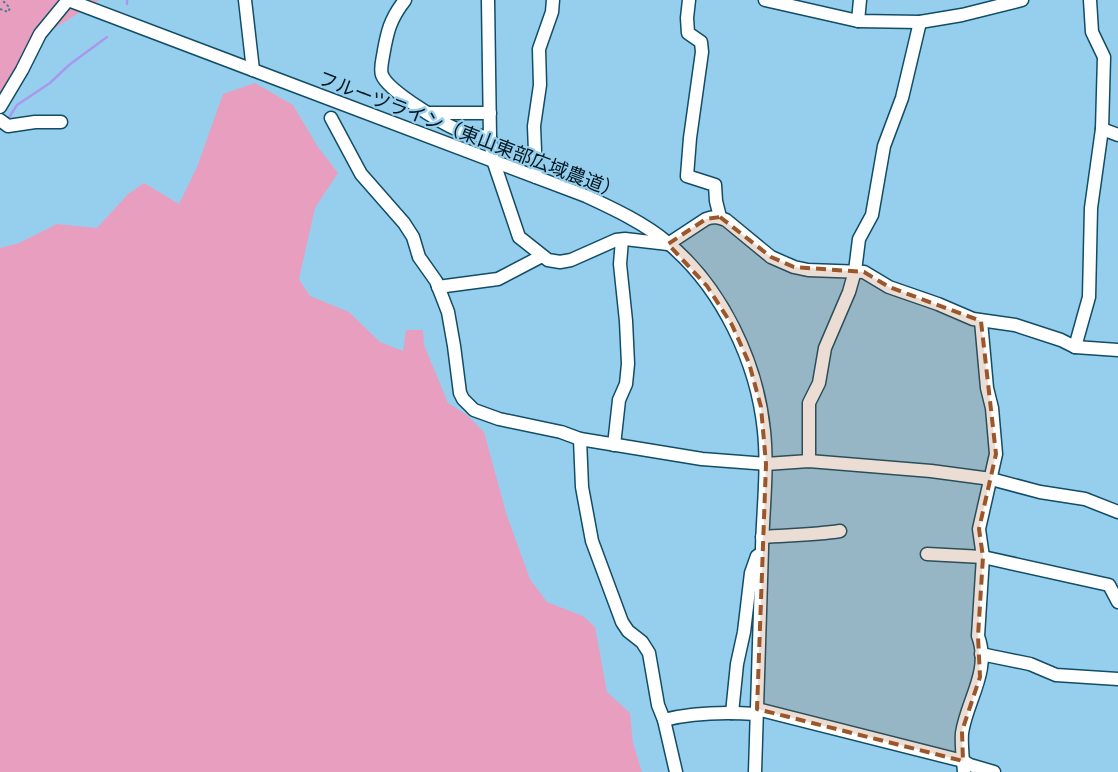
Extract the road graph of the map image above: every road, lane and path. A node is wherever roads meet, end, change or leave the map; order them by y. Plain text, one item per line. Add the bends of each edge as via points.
1 (2, 0) edge
2 (68, 0) edge
3 (245, 0) edge
4 (405, 0) edge
5 (488, 0) edge
6 (553, 0) edge
7 (689, 0) edge
8 (765, 0) edge
9 (860, 0) edge
10 (1022, 0) edge
11 (1090, 0) edge
12 (0, 9) edge
13 (858, 21) junction
14 (920, 22) junction
15 (253, 70) junction
16 (0, 107) edge
17 (490, 113) junction
18 (427, 114) junction
19 (331, 118) dead end
20 (61, 122) dead end
21 (4, 123) edge
22 (1102, 129) junction
23 (1118, 134) edge
24 (490, 137) junction
25 (494, 160) junction
26 (536, 177) junction
27 (720, 217) junction
28 (622, 240) junction
29 (668, 244) junction
30 (545, 258) junction
31 (855, 271) junction
32 (438, 287) junction
33 (980, 321) junction
34 (1075, 347) junction
35 (1118, 350) edge
36 (580, 439) junction
37 (614, 445) junction
38 (809, 461) junction
39 (766, 464) junction
40 (992, 479) junction
41 (1118, 512) edge
42 (840, 531) dead end
43 (762, 537) junction
44 (762, 554) junction
45 (927, 554) dead end
46 (983, 557) junction
47 (1118, 602) edge
48 (982, 654) junction
49 (1118, 679) edge
50 (756, 712) junction
51 (732, 713) junction
52 (664, 720) junction
53 (963, 766) edge
54 (676, 772) edge
55 (755, 772) edge
56 (994, 772) edge

1 - 12 path via 10,8 8,12
2 - 15 street, フルーツライン（東山東部広域農道）
2 - 16 street via 40,34
3 - 15 street
4 - 18 street via 387,32 381,71 385,80
5 - 17 street
6 - 26 street via 552,12 538,49 540,85 534,126
7 - 27 street via 688,33 701,42 702,52 688,176 715,185
8 - 13 street
9 - 13 street
10 - 14 street
11 - 22 street via 1092,32 1104,57
13 - 14 street
14 - 31 street via 902,98 884,146 874,209 859,239
15 - 25 street, フルーツライン（東山東部広域農道）
17 - 18 street
17 - 24 street
18 - 24 street via 465,133
19 - 32 street via 361,174 413,237 419,257
20 - 21 street
22 - 23 street
22 - 34 street via 1091,217 1089,297
24 - 25 street
25 - 26 street, フルーツライン（東山東部広域農道）
25 - 30 street via 519,238
26 - 29 street, フルーツライン（東山東部広域農道） via 612,208
27 - 29 street via 706,218
27 - 31 street via 771,257 794,267
28 - 29 street
28 - 30 street via 571,260 560,262
28 - 37 street via 620,264 628,364 626,384 619,400
29 - 39 street, フルーツライン（東山東部広域農道） via 708,286 742,346 761,407
30 - 32 street via 498,279
31 - 33 street
31 - 38 street via 825,348 820,378 809,403
32 - 36 street via 448,312 463,399 474,410 500,419
33 - 34 street via 1015,325
33 - 40 street via 996,454
34 - 35 street
36 - 37 street
36 - 52 street via 582,487 592,541 622,622 649,653 658,705
37 - 39 street via 702,460
38 - 39 street
38 - 40 street
39 - 43 street, フルーツライン（東山東部広域農道）
40 - 41 street via 1040,492 1085,499
40 - 46 street via 979,529
42 - 43 street
43 - 44 street, フルーツライン（東山東部広域農道）
44 - 50 street, フルーツライン（東山東部広域農道）
44 - 51 street via 757,556 751,573
45 - 46 street
46 - 47 street via 1109,586
46 - 48 street via 978,636
48 - 49 street via 1030,664 1056,675
48 - 53 street via 980,677 962,732
50 - 51 street
50 - 53 street
50 - 55 street, フルーツライン（東山東部広域農道）
51 - 52 street
52 - 54 street
53 - 56 street

